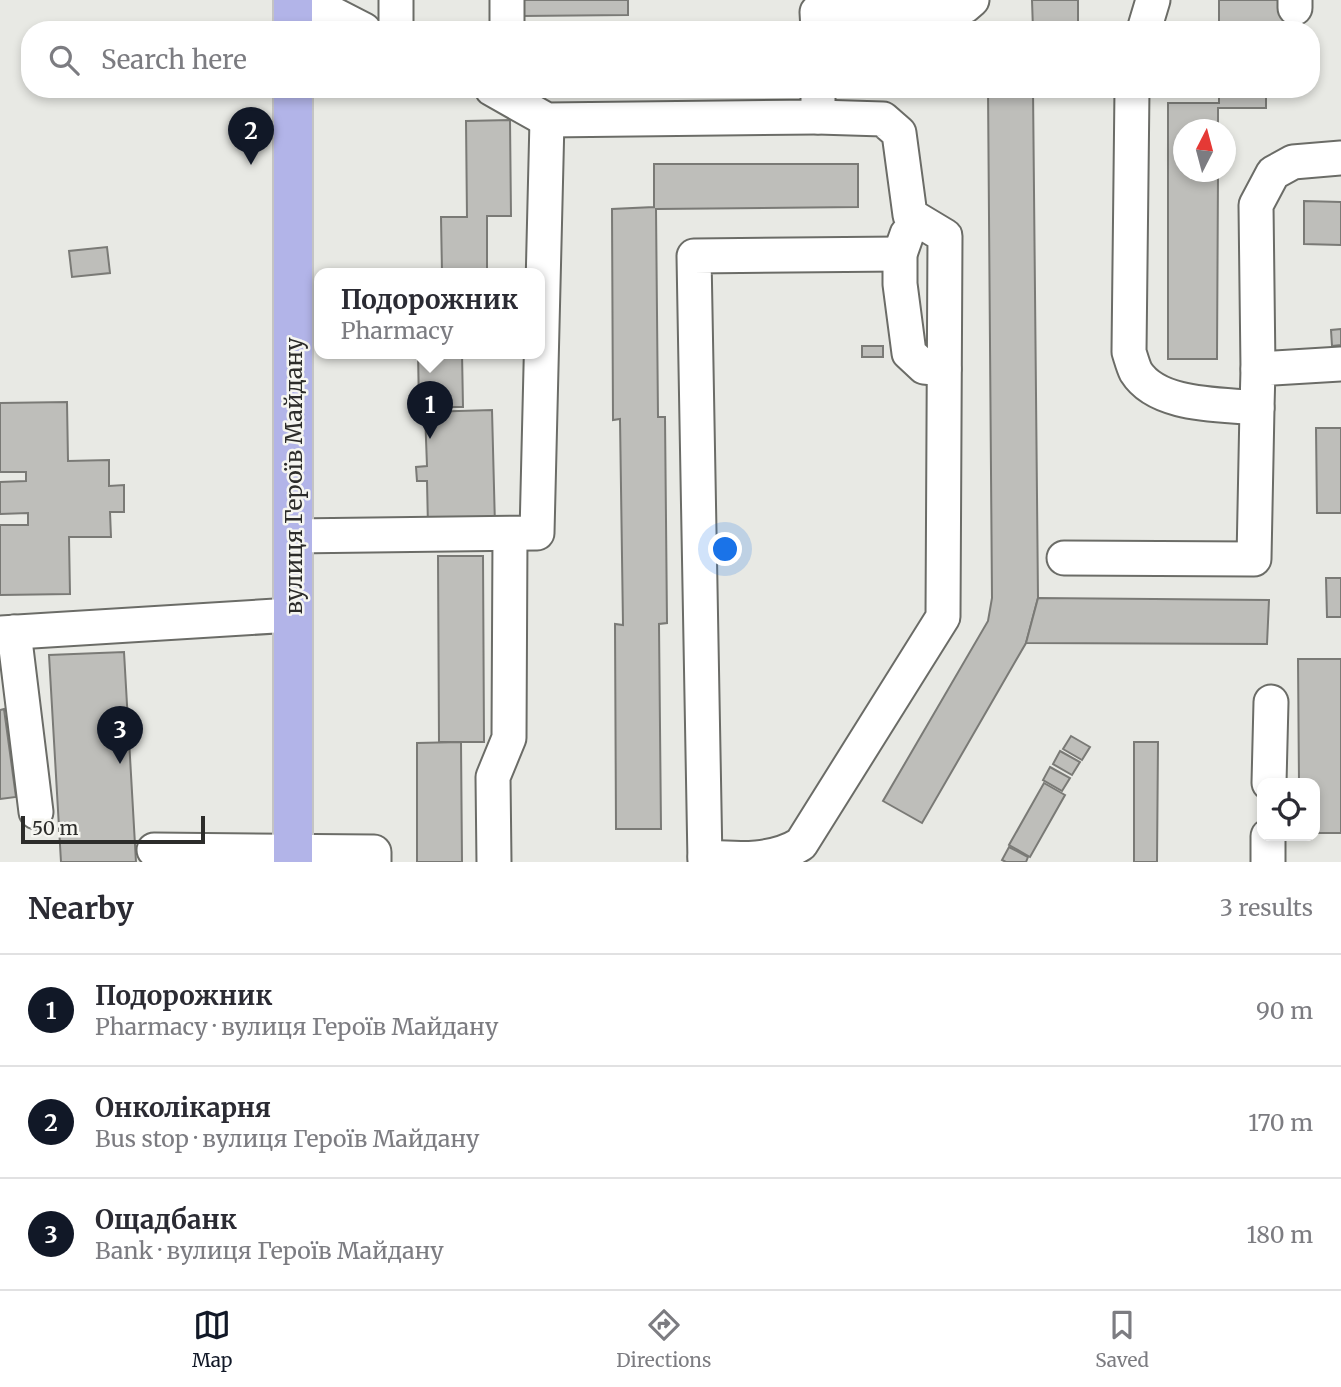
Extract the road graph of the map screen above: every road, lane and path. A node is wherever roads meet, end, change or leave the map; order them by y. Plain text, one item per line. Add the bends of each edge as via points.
1 (293, 0) edge
2 (306, 0) edge
3 (396, 0) edge
4 (507, 0) edge
5 (972, 0) edge
6 (1153, 0) edge
7 (293, 21) edge
8 (347, 21) edge
9 (396, 21) edge
10 (507, 21) edge
11 (818, 21) edge
12 (1147, 21) edge
13 (293, 98) edge
14 (512, 98) edge
15 (1132, 98) edge
16 (818, 103) edge
17 (547, 120) junction
18 (1341, 158) edge
19 (910, 215) junction
20 (900, 254) junction
21 (543, 268) edge
22 (541, 359) edge
23 (1341, 364) edge
24 (944, 369) junction
25 (1258, 369) junction
26 (1257, 408) junction
27 (510, 535) junction
28 (293, 536) junction
29 (1065, 558) dead end
30 (292, 615) junction
31 (7, 632) edge
32 (1270, 702) dead end
33 (1269, 778) edge
34 (36, 811) dead end
35 (1268, 841) edge
36 (153, 850) dead end
37 (293, 856) edge
38 (705, 859) edge
39 (374, 862) edge
40 (494, 862) edge
41 (1268, 862) edge

1 - 7 main road
2 - 8 lane
3 - 9 lane
4 - 10 lane
5 - 11 lane via 965,5 817,12
6 - 12 lane
13 - 28 main road, вулиця Героїв Майдану
14 - 17 lane
15 - 26 lane via 1129,352 1136,372 1169,398
16 - 17 lane
16 - 19 lane via 883,119 900,133
17 - 21 lane
18 - 25 lane via 1293,162 1273,173 1256,205
19 - 20 lane
19 - 24 lane via 945,236
20 - 24 lane via 909,353 924,367
20 - 38 lane via 694,256
22 - 27 lane via 537,533
23 - 25 lane
24 - 38 lane via 943,617 801,844 788,852 750,859
25 - 26 lane
26 - 29 lane via 1254,559
27 - 28 lane
27 - 40 lane via 509,738 493,777
28 - 30 main road, вулиця Героїв Майдану
30 - 31 lane
30 - 37 main road, вулиця Героїв Майдану
31 - 34 lane
32 - 33 lane
35 - 41 lane
36 - 37 lane
37 - 39 lane via 374,852

